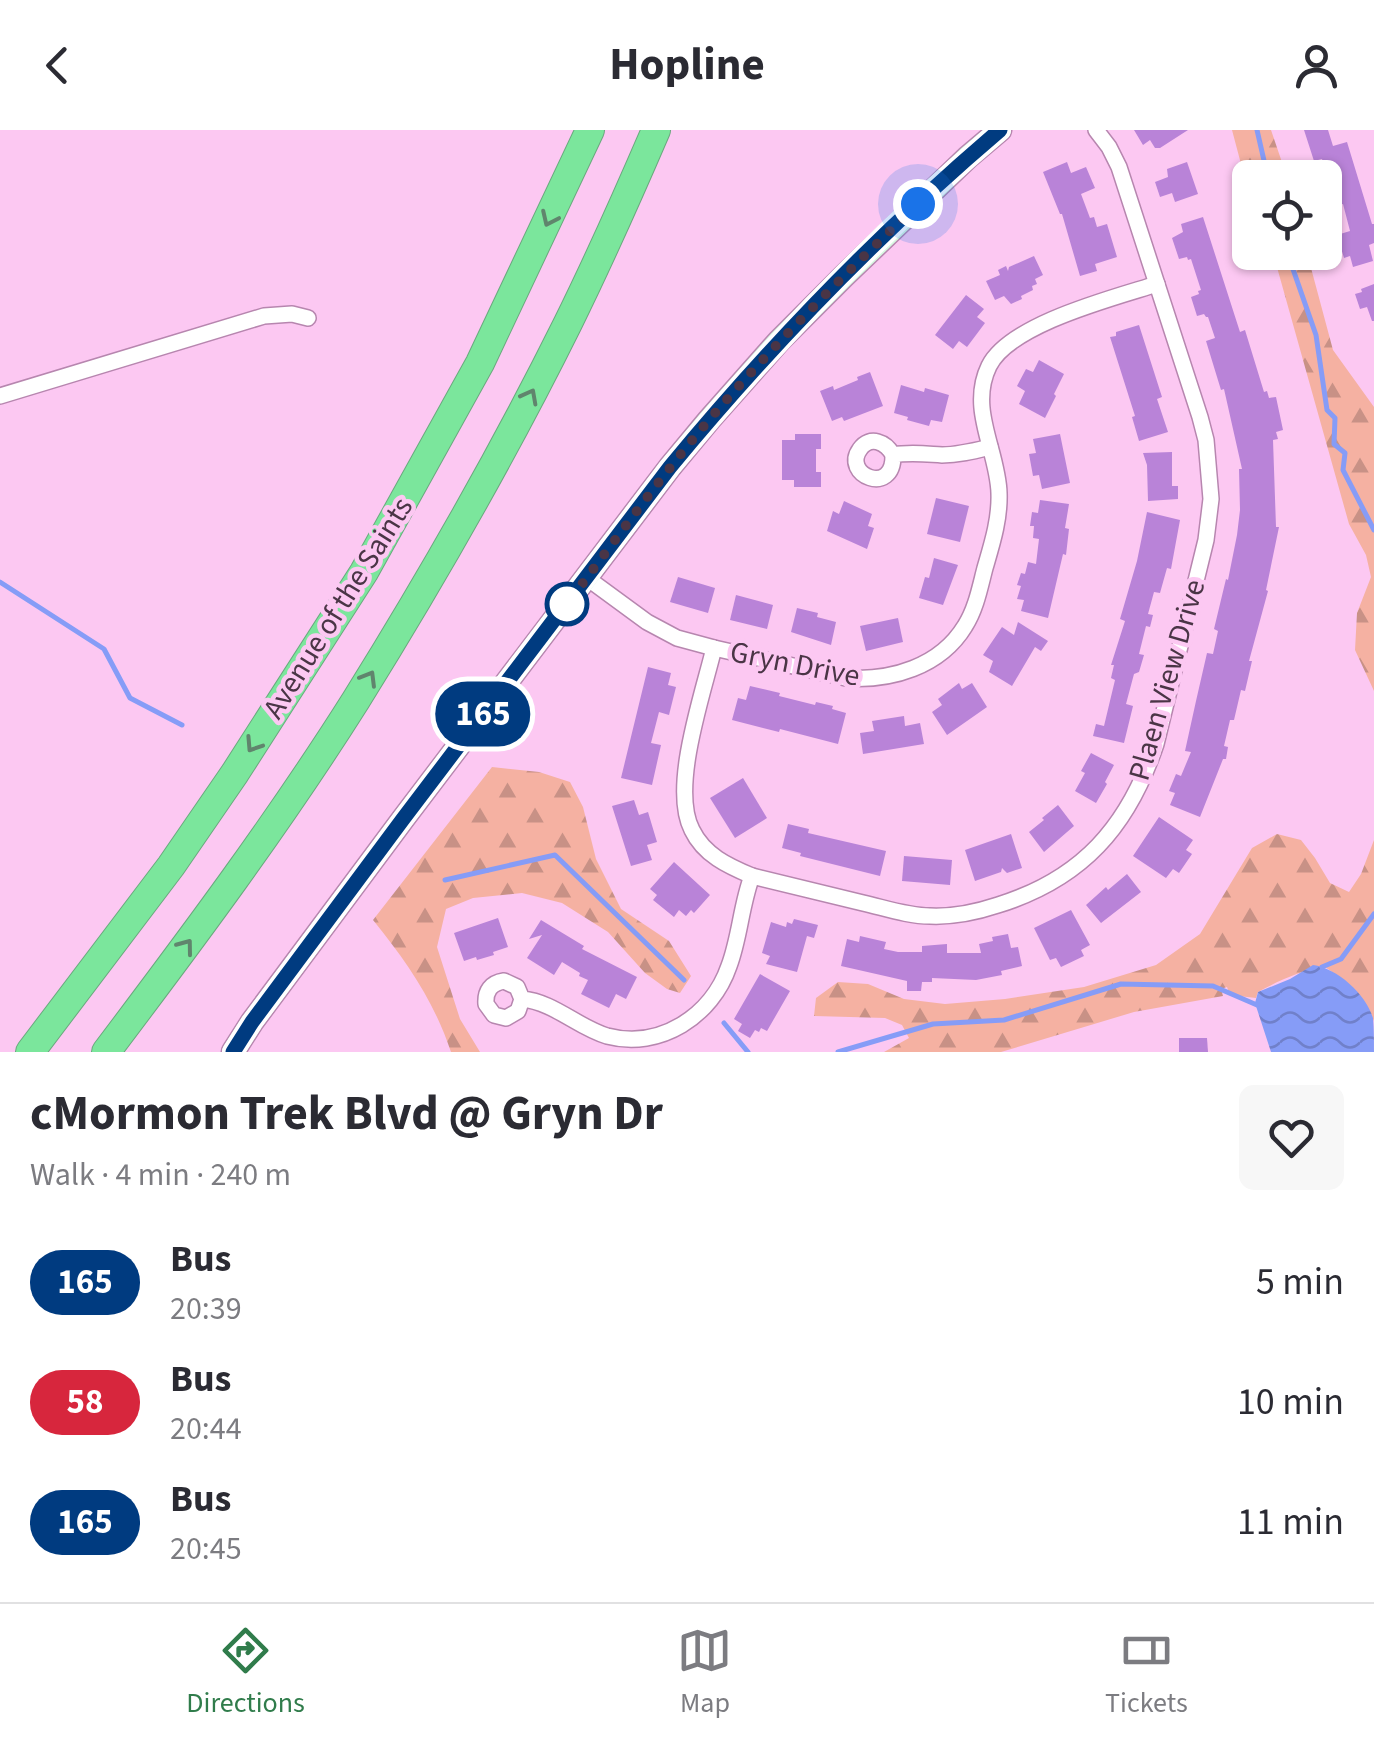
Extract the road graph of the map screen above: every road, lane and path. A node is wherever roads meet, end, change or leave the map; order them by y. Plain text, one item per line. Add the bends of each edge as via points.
1 (590, 130) edge
2 (656, 130) edge
3 (1000, 130) edge
4 (1096, 130) edge
5 (1157, 284) junction
6 (308, 318) dead end
7 (0, 396) edge
8 (990, 446) junction
9 (893, 455) dead end
10 (587, 578) junction
11 (714, 648) junction
12 (171, 866) junction
13 (752, 876) junction
14 (155, 987) junction
15 (522, 999) dead end
16 (8, 1052) edge
17 (30, 1052) edge
18 (106, 1052) edge
19 (114, 1052) edge
20 (233, 1052) edge

1 -> 12 highway, Avenue of the Saints via 480,363 373,556
14 -> 2 highway, Avenue of the Saints via 298,789 437,566 570,320
3 - 10 main road via 780,341 670,467
4 - 5 street, Plaen View Drive via 1120,166
5 - 8 street, Gryn Drive via 1040,324 1001,350 984,386
5 - 13 street, Plaen View Drive via 1206,440 1211,499 1156,744 1128,809 1064,875 981,910 898,912
6 - 7 street via 264,316
8 - 9 street
8 - 11 street, Gryn Drive via 999,490 994,535 965,627 931,660 866,680
10 - 11 street, Gryn Drive via 660,630
10 - 20 main road
11 - 13 street, Plaen View Drive via 688,761 686,816 707,850
12 - 16 highway
12 - 17 highway, Avenue of the Saints
13 - 15 street via 722,984 690,1021 666,1034 610,1036
14 - 18 highway, Avenue of the Saints
14 - 19 highway

